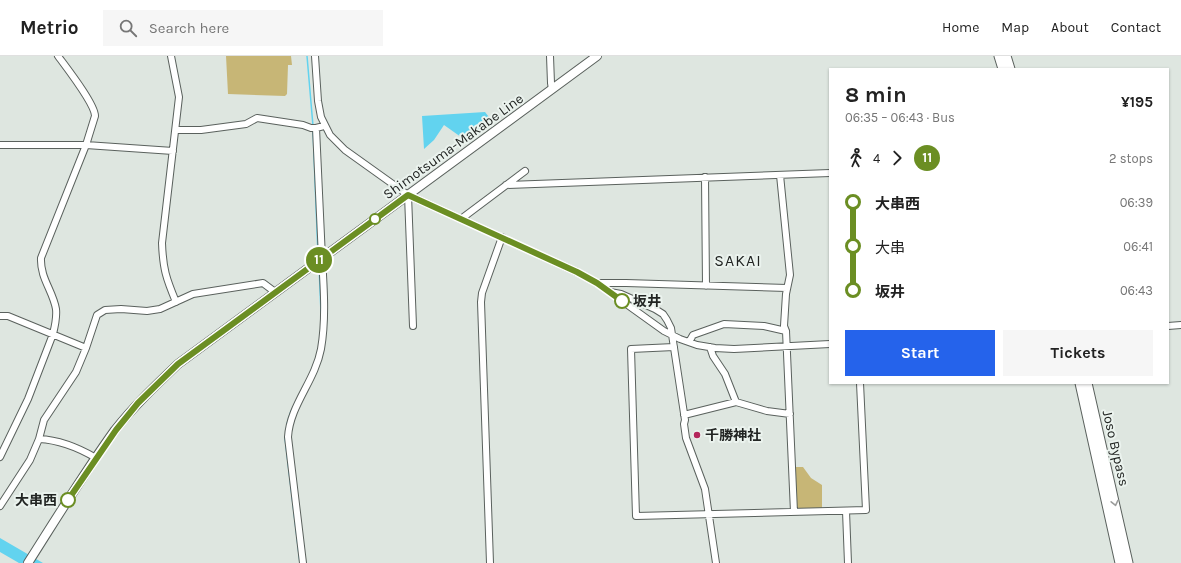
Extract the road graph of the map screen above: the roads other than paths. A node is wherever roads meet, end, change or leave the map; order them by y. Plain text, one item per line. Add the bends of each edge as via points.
1 (58, 56) edge
2 (171, 56) edge
3 (315, 56) edge
4 (550, 56) edge
5 (597, 56) edge
6 (999, 56) edge
7 (1006, 56) edge
8 (1003, 68) edge
9 (1010, 68) edge
10 (552, 89) junction
11 (324, 126) junction
12 (314, 128) junction
13 (176, 130) junction
14 (0, 145) edge
15 (86, 145) junction
16 (173, 151) junction
17 (525, 171) dead end
18 (829, 173) edge
19 (780, 175) junction
20 (705, 177) junction
21 (506, 186) junction
22 (408, 195) junction
23 (461, 218) junction
24 (502, 237) junction
25 (322, 258) junction
26 (597, 283) junction
27 (706, 286) junction
28 (786, 288) junction
29 (608, 291) junction
30 (275, 292) junction
31 (176, 302) junction
32 (0, 316) edge
33 (1181, 325) edge
34 (413, 326) dead end
35 (1169, 326) edge
36 (786, 331) junction
37 (53, 334) junction
38 (672, 335) junction
39 (689, 342) junction
40 (829, 344) edge
41 (674, 346) junction
42 (788, 346) junction
43 (710, 347) junction
44 (86, 348) junction
45 (860, 384) edge
46 (1082, 384) edge
47 (736, 402) junction
48 (790, 414) junction
49 (684, 415) junction
50 (39, 439) junction
51 (0, 456) edge
52 (96, 458) junction
53 (0, 506) edge
54 (846, 511) junction
55 (794, 512) junction
56 (708, 513) junction
57 (1114, 520) junction
58 (28, 563) edge
59 (303, 563) edge
60 (490, 563) edge
61 (716, 563) edge
62 (848, 563) edge
63 (1116, 563) edge
64 (1120, 563) edge
65 (1128, 563) edge
66 (1132, 563) edge

1 - 15 street via 95,112 96,116
2 - 13 street via 179,97
3 - 11 street via 318,107
4 - 10 street
5 - 10 main road, Shimotsuma-Makabe Line
6 - 8 highway
7 - 9 highway
10 - 22 main road, Shimotsuma-Makabe Line
11 - 12 street
11 - 22 street via 345,150
12 - 13 street via 257,118 246,124 201,130
12 - 25 street
13 - 16 street
14 - 15 street
15 - 16 street
15 - 37 street via 41,258 40,268 56,310
16 - 31 street via 162,243 166,279
17 - 21 street
18 - 19 street
19 - 20 street
19 - 28 street via 790,275
20 - 21 street
20 - 27 street
21 - 23 street
22 - 23 street
22 - 25 main road, Shimotsuma-Makabe Line
22 - 34 street
23 - 24 street
24 - 26 street
24 - 60 street via 481,297
25 - 30 main road, Shimotsuma-Makabe Line
25 - 59 street via 324,321 321,350 314,372 289,426 288,437
26 - 27 street
26 - 29 street
27 - 28 street
28 - 36 street
29 - 38 street
29 - 38 street via 621,294 663,314
30 - 31 street via 263,283 193,294
30 - 52 main road, Shimotsuma-Makabe Line via 178,364 138,403
31 - 44 street via 147,311 105,310 97,315
32 - 37 street via 8,316
33 - 35 street
36 - 39 street via 764,326 724,324 693,335
36 - 42 street
37 - 44 street
37 - 51 street via 28,399
38 - 39 street
38 - 41 street
39 - 43 street
40 - 42 street
41 - 49 street
41 - 56 street via 631,349 636,516
42 - 43 street via 734,349
42 - 48 street
43 - 47 street via 725,374
44 - 50 street via 76,372 44,420
45 - 54 street via 866,510
46 - 57 highway, Joso Bypass
47 - 48 street
47 - 49 street
48 - 55 street
49 - 56 street via 686,438 704,484
50 - 52 street via 62,442
50 - 53 street via 30,460
52 - 58 main road, Shimotsuma-Makabe Line
54 - 55 street
54 - 62 street
55 - 56 street
56 - 61 street
57 - 63 highway
57 - 64 highway
57 - 65 highway
57 - 66 highway

